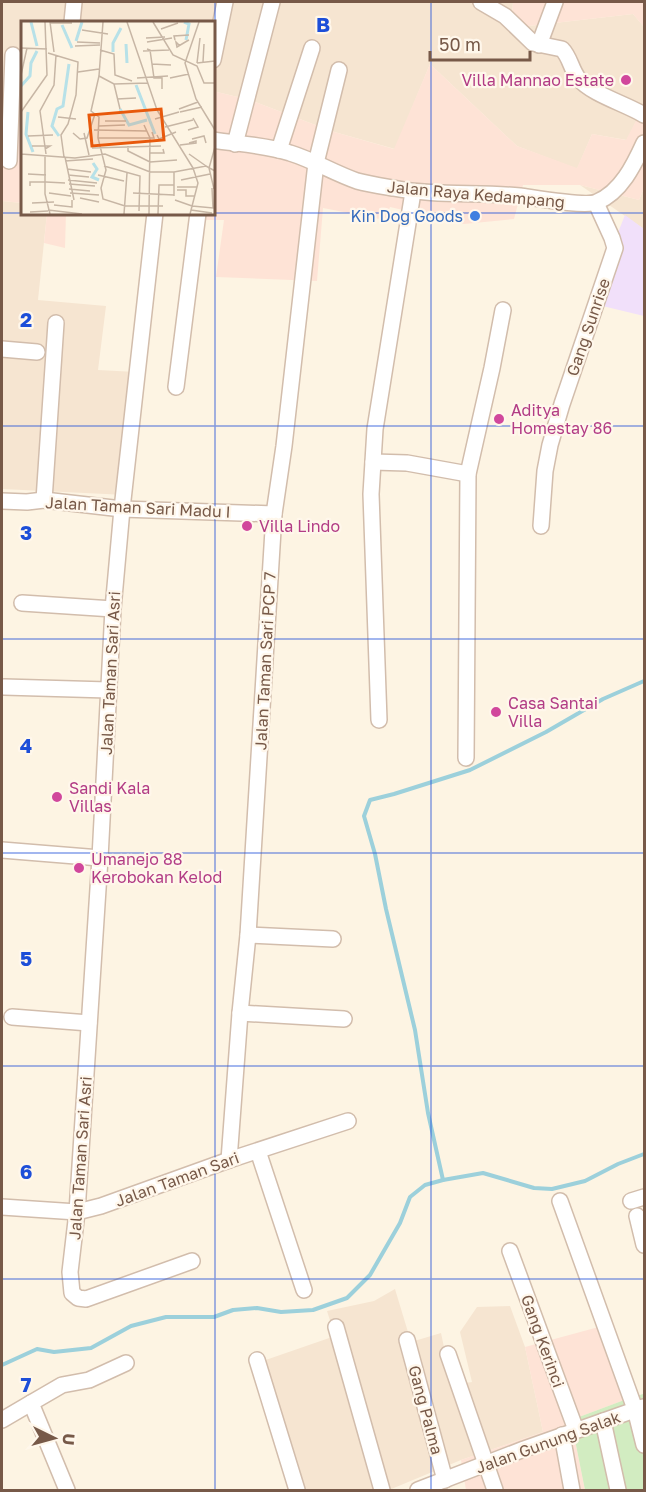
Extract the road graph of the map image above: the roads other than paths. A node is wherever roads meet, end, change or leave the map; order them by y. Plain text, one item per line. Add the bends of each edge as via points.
1 (74, 2) edge
2 (225, 2) edge
3 (272, 2) edge
4 (481, 2) edge
5 (555, 2) edge
6 (72, 21) edge
7 (539, 45) junction
8 (312, 48) dead end
9 (214, 55) edge
10 (13, 56) dead end
11 (339, 70) dead end
12 (645, 115) edge
13 (214, 140) edge
14 (645, 143) edge
15 (235, 144) junction
16 (279, 150) junction
17 (11, 161) edge
18 (316, 164) junction
19 (413, 192) junction
20 (596, 203) junction
21 (155, 214) edge
22 (198, 214) edge
23 (503, 310) dead end
24 (56, 323) dead end
25 (2, 349) edge
26 (37, 352) dead end
27 (176, 387) dead end
28 (373, 462) junction
29 (468, 474) junction
30 (44, 500) junction
31 (2, 501) edge
32 (122, 509) junction
33 (274, 514) junction
34 (541, 526) dead end
35 (22, 603) dead end
36 (113, 609) junction
37 (4, 687) dead end
38 (108, 690) junction
39 (379, 720) dead end
40 (466, 758) dead end
41 (2, 850) edge
42 (100, 858) junction
43 (248, 935) junction
44 (333, 939) dead end
45 (240, 1013) junction
46 (12, 1017) dead end
47 (344, 1019) dead end
48 (89, 1023) junction
49 (348, 1121) dead end
50 (258, 1151) junction
51 (229, 1160) junction
52 (560, 1201) dead end
53 (2, 1207) edge
54 (77, 1212) junction
55 (637, 1216) dead end
56 (645, 1245) edge
57 (510, 1251) dead end
58 (192, 1261) dead end
59 (304, 1290) dead end
60 (336, 1327) dead end
61 (407, 1340) dead end
62 (448, 1354) dead end
63 (257, 1360) dead end
64 (126, 1363) dead end
65 (31, 1403) junction
66 (640, 1408) edge
67 (2, 1420) edge
68 (603, 1421) junction
69 (569, 1433) junction
70 (645, 1445) edge
71 (486, 1464) junction
72 (450, 1483) edge
73 (67, 1491) edge
74 (297, 1491) edge
75 (382, 1491) edge
76 (418, 1491) edge
77 (495, 1491) edge
78 (572, 1491) edge
79 (618, 1491) edge

1 - 6 street
2 - 9 street
3 - 15 street
4 - 7 street via 505,16
5 - 7 street
7 - 12 street via 562,49 586,85
8 - 16 street
10 - 17 street
11 - 18 street, Jalan Taman Sari PCP 7
13 - 15 street, Jalan Raya Kedampang
14 - 20 street via 626,179
15 - 16 street, Jalan Raya Kedampang
16 - 18 street, Jalan Raya Kedampang
18 - 19 street, Jalan Raya Kedampang via 357,180
18 - 33 street, Jalan Taman Sari PCP 7
19 - 20 street, Jalan Raya Kedampang
19 - 28 street
20 - 34 street, Gang Sunrise via 615,249 550,445
21 - 32 street, Jalan Taman Sari Asri
22 - 27 street
23 - 29 street
24 - 30 street
25 - 26 street
28 - 29 street via 407,463
28 - 39 street
29 - 40 street
30 - 31 street, Jalan Taman Sari Madu I
30 - 32 street, Jalan Taman Sari Madu I
32 - 33 street, Jalan Taman Sari Madu I
32 - 36 street, Jalan Taman Sari Asri
33 - 43 street, Jalan Taman Sari PCP 7
35 - 36 street
36 - 38 street, Jalan Taman Sari Asri
37 - 38 street
38 - 42 street, Jalan Taman Sari Asri
41 - 42 street
42 - 48 street, Jalan Taman Sari Asri
43 - 44 street
43 - 45 street, Jalan Taman Sari PCP 7
45 - 47 street
45 - 51 street, Jalan Taman Sari PCP 7
46 - 48 street
48 - 54 street, Jalan Taman Sari Asri
49 - 50 street, Jalan Taman Sari
50 - 51 street, Jalan Taman Sari
50 - 59 street
51 - 54 street, Jalan Taman Sari
52 - 66 street
53 - 54 street, Jalan Taman Sari
54 - 58 street, Jalan Taman Sari Asri via 70,1272 72,1293 78,1298 86,1299
55 - 56 street
57 - 69 street, Gang Kerinci
60 - 75 street
61 - 72 street, Gang Palma
62 - 71 street
63 - 74 street
64 - 65 street via 89,1380 62,1385
65 - 67 street
65 - 73 street
66 - 68 street, Jalan Gunung Salak
66 - 70 street
68 - 69 street, Jalan Gunung Salak
68 - 79 street
69 - 71 street, Jalan Gunung Salak
69 - 78 street, Gang Kerinci
71 - 72 street, Jalan Gunung Salak
71 - 77 street
72 - 76 street, Jalan Gunung Salak

